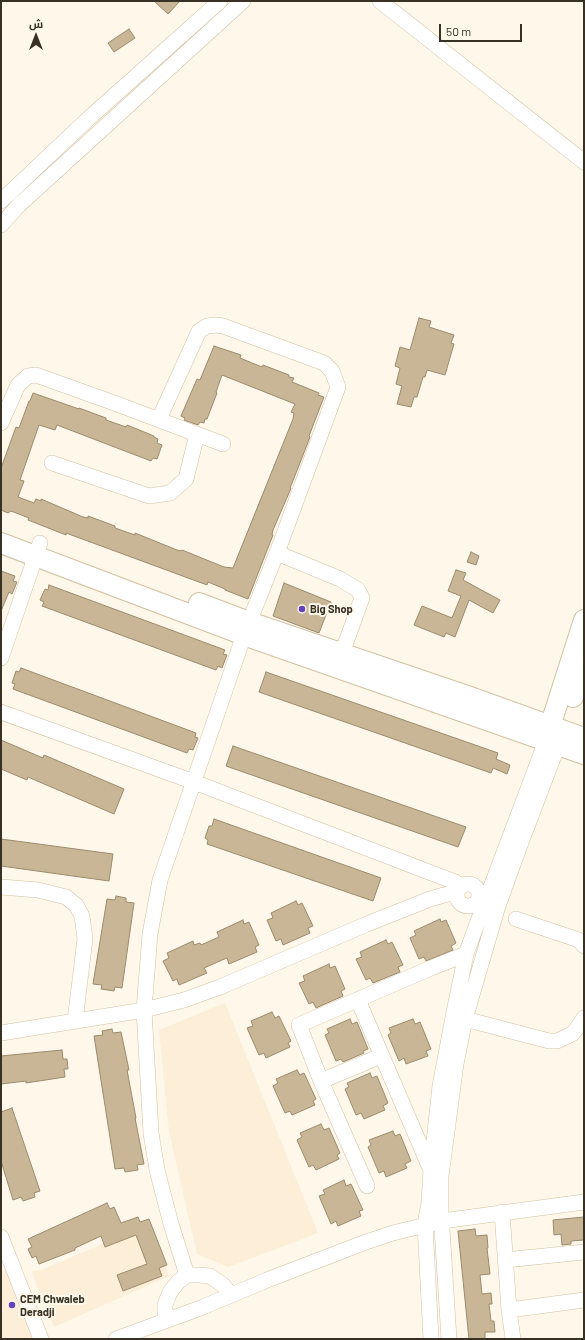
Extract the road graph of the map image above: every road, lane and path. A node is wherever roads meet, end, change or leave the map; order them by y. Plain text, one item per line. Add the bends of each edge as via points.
1 (220, 1) edge
2 (243, 1) edge
3 (380, 1) edge
4 (584, 162) edge
5 (1, 201) edge
6 (1, 225) edge
7 (159, 419) junction
8 (1, 423) edge
9 (197, 434) junction
10 (223, 444) dead end
11 (52, 463) dead end
12 (1, 529) edge
13 (1, 543) edge
14 (38, 550) junction
15 (277, 553) junction
16 (584, 620) edge
17 (246, 628) junction
18 (342, 653) junction
19 (1, 658) edge
20 (584, 667) edge
21 (1, 712) edge
22 (554, 735) junction
23 (584, 738) edge
24 (584, 754) edge
25 (194, 782) junction
26 (1, 887) edge
27 (459, 889) junction
28 (488, 902) junction
29 (516, 919) dead end
30 (584, 946) edge
31 (466, 954) junction
32 (358, 1000) junction
33 (144, 1010) junction
34 (584, 1018) edge
35 (465, 1019) junction
36 (75, 1021) junction
37 (1, 1033) edge
38 (381, 1056) junction
39 (321, 1081) junction
40 (430, 1169) junction
41 (367, 1186) dead end
42 (584, 1202) edge
43 (502, 1212) junction
44 (442, 1221) junction
45 (425, 1224) junction
46 (1, 1237) edge
47 (584, 1252) edge
48 (505, 1260) junction
49 (187, 1275) junction
50 (231, 1295) junction
51 (584, 1300) edge
52 (509, 1310) junction
53 (165, 1321) junction
54 (41, 1339) edge
55 (116, 1339) edge
56 (432, 1339) edge
57 (449, 1339) edge
58 (513, 1339) edge

1 - 5 street
2 - 6 street
3 - 4 street
7 - 8 street via 36,375 28,376 18,385
7 - 9 street
7 - 15 street via 199,331 207,326 223,326 324,363 332,371 338,387
9 - 10 street
9 - 11 street via 186,479 170,493 149,496
12 - 14 main road
13 - 14 main road
14 - 17 main road
14 - 19 street
15 - 17 street
15 - 18 street via 340,579 358,590 362,598
16 - 22 main road
17 - 18 main road
17 - 22 main road
17 - 25 street
18 - 22 main road
20 - 22 main road
21 - 25 street
22 - 23 main road
22 - 24 main road
22 - 28 street via 498,866
25 - 27 street via 448,879
25 - 33 street via 160,880 150,934
26 - 36 street via 38,890 66,897 76,905 82,916 84,939
27 - 28 street via 458,900 464,905
27 - 33 street via 220,987 184,1000
28 - 31 street
28 - 35 street
29 - 30 street via 578,940
31 - 32 street
31 - 40 street via 440,1086
32 - 38 street
32 - 39 street via 299,1025
33 - 36 street
33 - 49 street via 151,1133 171,1224
34 - 35 street via 572,1034 557,1041
35 - 44 street via 456,1064 441,1176
36 - 37 street
38 - 39 street
38 - 40 street
39 - 41 street
40 - 45 street via 429,1203
42 - 43 street
43 - 44 street
43 - 48 street
44 - 45 street
44 - 57 street
45 - 50 street via 366,1242
45 - 56 street
46 - 54 street
47 - 48 street
48 - 52 street
49 - 50 street via 210,1276 223,1285
49 - 53 street via 170,1292 165,1305
50 - 53 street
51 - 52 street
52 - 58 street
53 - 55 street

